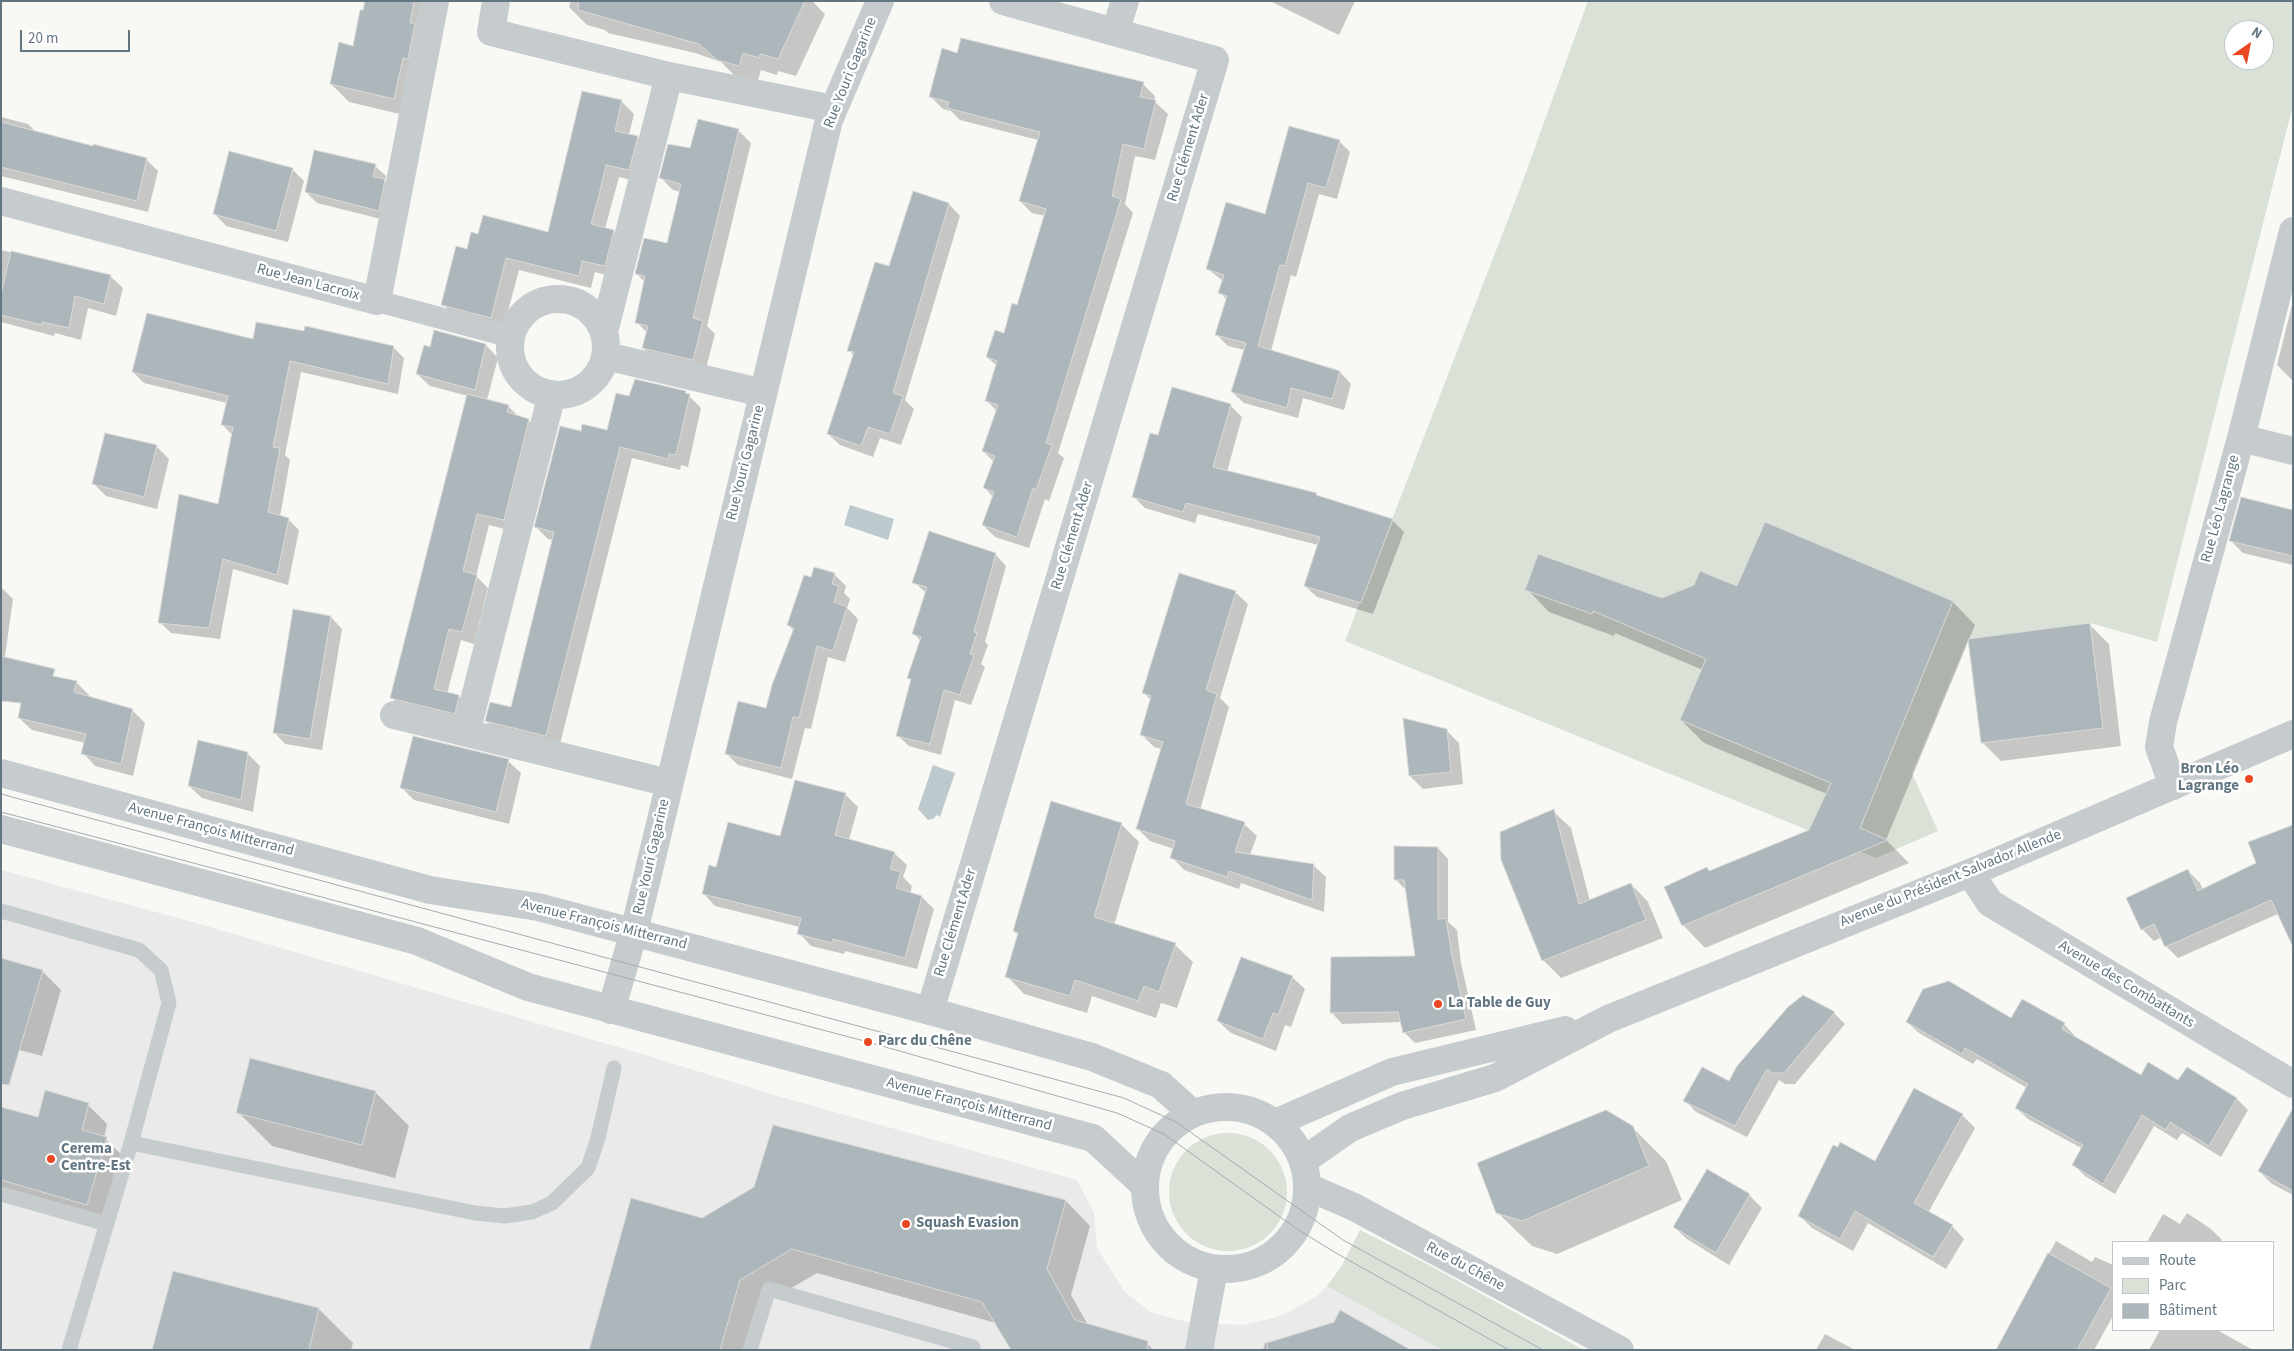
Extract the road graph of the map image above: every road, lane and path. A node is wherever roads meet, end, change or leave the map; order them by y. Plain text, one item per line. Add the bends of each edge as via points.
1 (435, 1) edge
2 (496, 1) edge
3 (880, 1) edge
4 (1003, 1) edge
5 (1125, 1) edge
6 (1115, 32) junction
7 (669, 76) junction
8 (834, 109) junction
9 (1, 201) edge
10 (2293, 231) edge
11 (377, 301) junction
12 (511, 337) junction
13 (605, 344) junction
14 (763, 393) junction
15 (552, 394) junction
16 (2241, 438) junction
17 (2293, 450) edge
18 (394, 715) dead end
19 (466, 733) junction
20 (2293, 734) edge
21 (1, 772) edge
22 (670, 782) junction
23 (2173, 786) junction
24 (1, 829) edge
25 (1970, 873) junction
26 (1, 911) edge
27 (634, 932) junction
28 (611, 1010) junction
29 (930, 1011) junction
30 (1608, 1019) junction
31 (614, 1068) dead end
32 (2293, 1084) edge
33 (1192, 1113) junction
34 (1275, 1123) junction
35 (131, 1143) junction
36 (1306, 1174) junction
37 (1144, 1185) junction
38 (1, 1194) edge
39 (107, 1224) junction
40 (1214, 1269) junction
41 (69, 1350) edge
42 (750, 1350) edge
43 (972, 1350) edge
44 (1198, 1350) edge
45 (1620, 1350) edge

1 - 11 street, Rue Jean Lacroix
2 - 7 street via 491,32
3 - 8 street, Rue Youri Gagarine
4 - 6 street
5 - 6 street
6 - 29 street, Rue Clément Ader via 1215,60
7 - 8 street
7 - 13 street
8 - 14 street, Rue Youri Gagarine
9 - 11 street, Rue Jean Lacroix
10 - 16 street, Rue Léo Lagrange
11 - 12 street
12 - 13 street via 516,322 527,310 556,298 572,300 586,307 597,318
12 - 15 street via 510,352 515,368 537,390
13 - 14 street
13 - 15 street via 601,369 592,381 566,394
14 - 22 street, Rue Youri Gagarine
15 - 19 street
16 - 17 street
16 - 23 street, Rue Léo Lagrange via 2163,722 2159,747
18 - 19 street
19 - 22 street
20 - 23 street, Avenue du Président Salvador Allende
21 - 27 street, Avenue François Mitterrand via 430,890 538,906
22 - 27 street, Rue Youri Gagarine
23 - 25 street, Avenue du Président Salvador Allende
24 - 28 street, Avenue François Mitterrand via 417,941 528,987
25 - 30 street, Avenue du Président Salvador Allende
25 - 32 street, Avenue des Combattants via 1990,903
26 - 35 lane via 139,950 161,970 169,1003
27 - 28 street, Rue Youri Gagarine
27 - 29 street, Avenue François Mitterrand
28 - 37 street, Avenue François Mitterrand via 1093,1138
29 - 33 street, Avenue François Mitterrand via 1092,1057 1161,1085
30 - 34 street, Avenue du Président Salvador Allende via 1392,1072
30 - 36 street, Avenue du Président Salvador Allende via 1495,1078 1402,1106 1350,1128
31 - 35 lane via 588,1168 552,1204 532,1212 505,1216 475,1213
33 - 34 street via 1213,1107 1235,1107 1256,1112
33 - 37 street via 1164,1134 1149,1157
34 - 36 street via 1292,1140
35 - 39 lane
36 - 40 street via 1304,1213 1297,1229 1282,1248 1262,1262 1238,1269
36 - 45 street, Rue du Chêne via 1354,1208
37 - 40 street via 1146,1208 1156,1231 1171,1249 1191,1262
38 - 39 lane
39 - 41 lane
40 - 44 street
42 - 43 lane via 769,1289 973,1347

